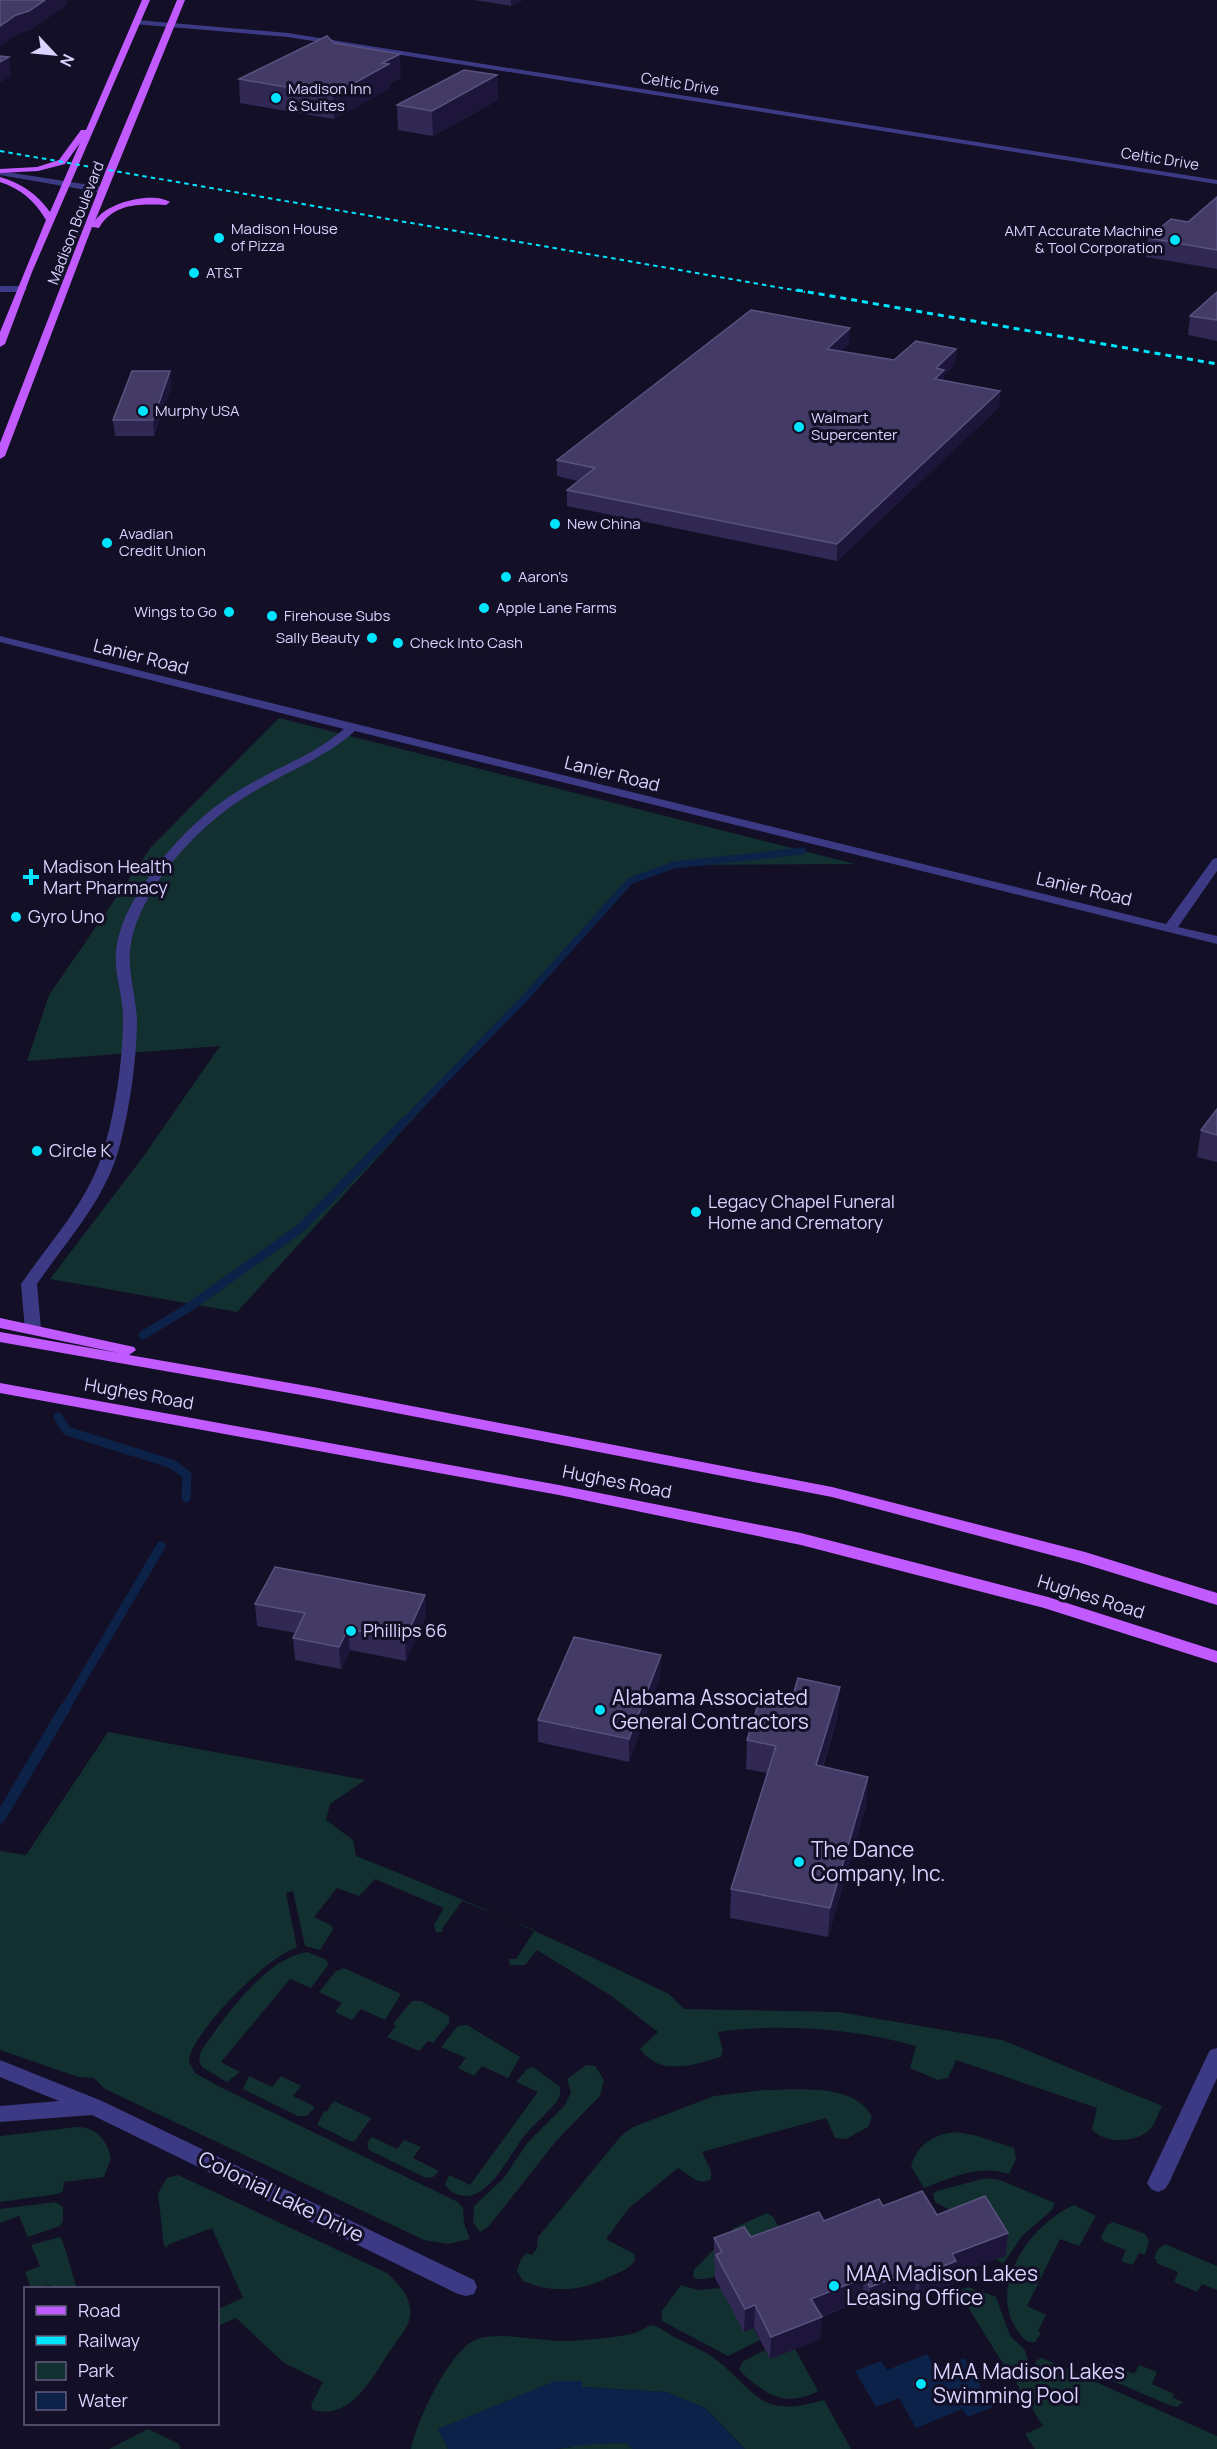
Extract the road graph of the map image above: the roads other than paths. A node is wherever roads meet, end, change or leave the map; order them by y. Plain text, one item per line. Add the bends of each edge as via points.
1 (146, 0) edge
2 (181, 0) edge
3 (137, 21) junction
4 (173, 23) junction
5 (95, 121) junction
6 (0, 172) edge
7 (0, 179) edge
8 (1217, 182) edge
9 (68, 184) junction
10 (103, 190) junction
11 (166, 202) dead end
12 (51, 221) junction
13 (76, 263) junction
14 (0, 289) edge
15 (23, 289) junction
16 (0, 344) edge
17 (0, 456) edge
18 (0, 639) edge
19 (20, 644) junction
20 (0, 645) edge
21 (352, 728) junction
22 (1217, 862) edge
23 (1170, 928) junction
24 (1217, 940) edge
25 (0, 1323) edge
26 (33, 1329) junction
27 (0, 1337) edge
28 (262, 1383) junction
29 (0, 1388) edge
30 (1217, 1599) edge
31 (1217, 1657) edge
32 (1217, 2057) edge
33 (0, 2068) edge
34 (95, 2107) junction
35 (0, 2114) edge
36 (1158, 2183) dead end
37 (466, 2287) dead end

1 - 3 main road, Madison Boulevard
2 - 4 main road, Madison Boulevard
3 - 4 street, Celtic Drive
3 - 5 main road, Madison Boulevard
4 - 8 street, Celtic Drive via 288,35
4 - 10 main road, Madison Boulevard
5 - 6 main road via 75,140 62,162
5 - 9 main road, Madison Boulevard
6 - 9 street
7 - 12 main road via 36,198
9 - 10 street
9 - 12 main road, Madison Boulevard
10 - 13 main road, Madison Boulevard
11 - 13 main road via 138,202 108,210
12 - 15 main road, Madison Boulevard
13 - 17 main road, Madison Boulevard
14 - 15 street
15 - 16 main road, Madison Boulevard
18 - 19 street, Lanier Road
19 - 20 street
19 - 21 street, Lanier Road
21 - 23 street, Lanier Road
21 - 26 street via 326,749 251,787 218,811 174,853 133,915 123,963 130,1010 127,1054 109,1158 72,1226 29,1284
22 - 23 street
23 - 24 street, Lanier Road
25 - 26 main road
26 - 28 main road
27 - 28 main road, Hughes Road
28 - 30 main road, Hughes Road via 832,1492 1085,1558
29 - 31 main road, Hughes Road via 559,1490 801,1539 1048,1603
32 - 36 street
33 - 34 street, Colonial Lake Drive
34 - 35 street
34 - 37 street, Colonial Lake Drive

